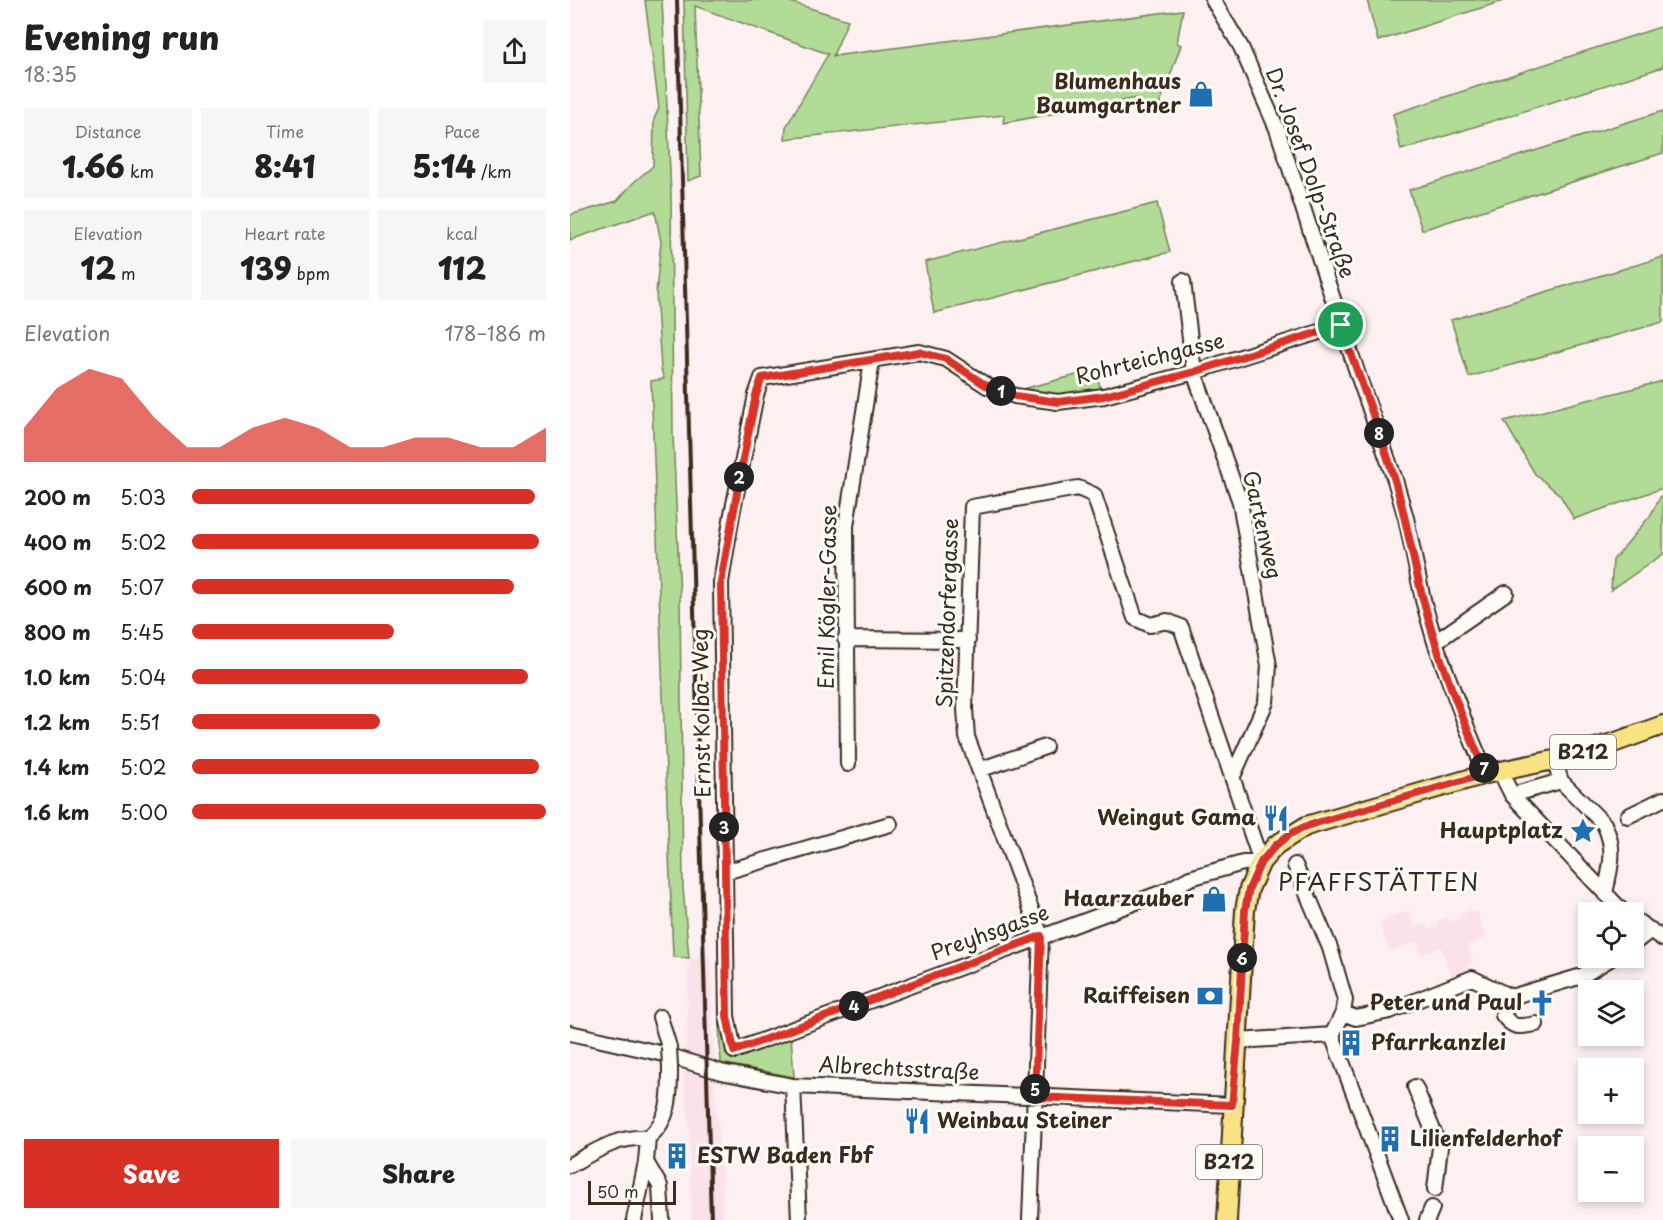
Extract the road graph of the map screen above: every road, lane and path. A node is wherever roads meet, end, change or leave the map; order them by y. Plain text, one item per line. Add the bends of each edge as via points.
1 (1213, 0) edge
2 (1183, 281) dead end
3 (1341, 325) junction
4 (872, 361) junction
5 (1194, 372) junction
6 (762, 378) joint
7 (1506, 593) dead end
8 (845, 639) junction
9 (968, 640) junction
10 (1435, 642) junction
11 (1663, 725) edge
12 (1246, 744) junction
13 (1045, 747) dead end
14 (1224, 749) junction
15 (1554, 760) junction
16 (848, 764) dead end
17 (979, 770) junction
18 (1493, 773) junction
19 (1233, 776) junction
20 (1561, 781) junction
21 (1512, 795) junction
22 (1663, 799) edge
23 (1628, 816) dead end
24 (890, 824) dead end
25 (1261, 862) junction
26 (1295, 865) dead end
27 (725, 872) junction
28 (1605, 894) junction
29 (1613, 902) edge
30 (1644, 925) edge
31 (1651, 930) junction
32 (1644, 935) edge
33 (1041, 936) junction
34 (1663, 939) edge
35 (1595, 968) edge
36 (1511, 997) junction
37 (1343, 1013) junction
38 (660, 1017) dead end
39 (1536, 1024) dead end
40 (570, 1033) edge
41 (1332, 1035) junction
42 (1238, 1041) junction
43 (734, 1051) joint
44 (793, 1086) junction
45 (1415, 1087) dead end
46 (1035, 1097) junction
47 (1232, 1105) junction
48 (653, 1134) junction
49 (646, 1162) junction
50 (570, 1165) edge
51 (1435, 1189) dead end
52 (634, 1220) edge
53 (662, 1220) edge
54 (800, 1220) edge
55 (1030, 1220) edge
56 (1227, 1220) edge
57 (1401, 1220) edge

1 - 3 street, Dr. Josef Dolp-Straße via 1241,47 1277,129
2 - 5 street, Gartenweg
3 - 5 street, Rohrteichgasse
3 - 10 street, Dr. Josef Dolp-Straße via 1395,480
4 - 5 street, Rohrteichgasse via 919,352 946,359 987,386 1015,396 1058,402 1104,396
4 - 6 street, Rohrteichgasse
4 - 8 street, Emil Kögler-Gasse via 846,526
5 - 12 street, Gartenweg via 1239,502 1269,666 1266,702
6 - 27 street, Ernst Kolba-Weg via 721,582
7 - 10 street
8 - 9 street
8 - 16 street, Emil Kögler-Gasse
9 - 14 street, Spitzendorfergasse via 972,507 1078,488 1094,495 1135,618 1150,626 1167,621 1181,627
9 - 17 street, Spitzendorfergasse via 967,737
10 - 18 street, Dr. Josef Dolp-Straße via 1467,728
11 - 15 main road, B212
12 - 14 street
12 - 19 street, Gartenweg
13 - 17 street
14 - 19 street, Spitzendorfergasse
15 - 18 main road, B212
15 - 20 street
17 - 33 street, Spitzendorfergasse
18 - 21 street
18 - 25 main road, B212 via 1306,826 1276,845
19 - 25 street, Spitzendorfergasse
20 - 21 street
20 - 28 street via 1608,832 1613,851
21 - 28 street
22 - 23 street
24 - 27 street
25 - 33 street, Preyhsgasse via 1190,878 1166,891
25 - 42 main road, B212 via 1245,910
26 - 37 street via 1330,948 1345,1000
27 - 43 street, Ernst Kolba-Weg via 727,1016
28 - 29 street
30 - 31 street
31 - 32 street
31 - 34 street
33 - 43 street, Preyhsgasse
33 - 46 street
35 - 36 street via 1582,976
36 - 37 street via 1472,978 1390,1011 1356,1018
36 - 39 street via 1503,1015 1509,1024
37 - 41 street
38 - 48 street, bridge via 669,1047 670,1100
40 - 44 street, Albrechtsstraße
41 - 42 street
41 - 57 street
42 - 47 main road, B212
44 - 46 street, Albrechtsstraße
44 - 54 street
45 - 51 street via 1440,1147
46 - 47 street, Albrechtsstraße
46 - 55 street
47 - 56 main road, B212
48 - 49 street
48 - 50 street via 619,1140
49 - 52 street
49 - 53 street via 660,1186

